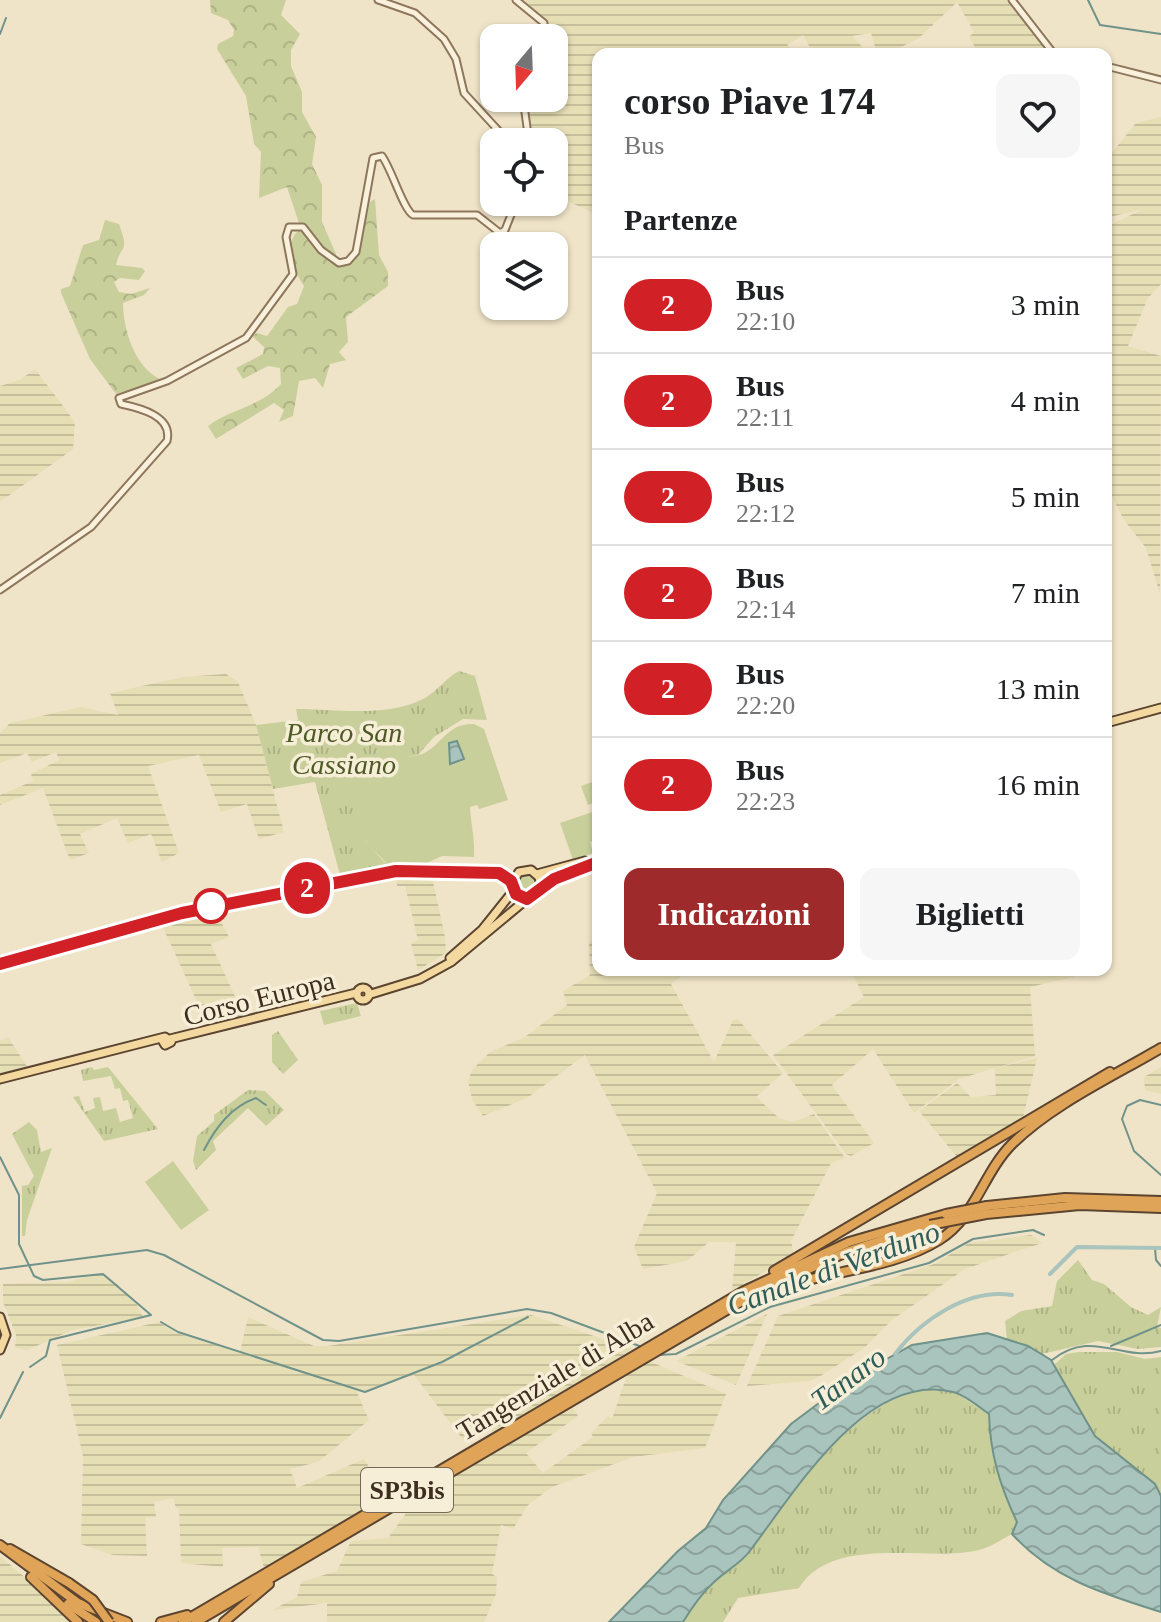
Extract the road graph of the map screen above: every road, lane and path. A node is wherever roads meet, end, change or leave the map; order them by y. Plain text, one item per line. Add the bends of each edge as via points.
1 (378, 0) edge
2 (516, 0) edge
3 (1012, 0) edge
4 (544, 24) edge
5 (1049, 48) edge
6 (1112, 68) edge
7 (1161, 80) edge
8 (499, 128) edge
9 (510, 216) edge
10 (0, 590) edge
11 (1161, 708) edge
12 (1112, 721) edge
13 (592, 861) edge
14 (592, 862) edge
15 (537, 874) junction
16 (541, 887) junction
17 (514, 890) junction
18 (527, 899) junction
19 (370, 993) junction
20 (356, 995) junction
21 (167, 1041) junction
22 (1161, 1042) edge
23 (1161, 1048) edge
24 (0, 1081) edge
25 (1161, 1201) edge
26 (1064, 1202) junction
27 (1161, 1208) edge
28 (986, 1210) junction
29 (744, 1291) junction
30 (0, 1317) edge
31 (658, 1344) junction
32 (0, 1350) edge
33 (634, 1358) junction
34 (0, 1546) edge
35 (307, 1555) junction
36 (47, 1590) junction
37 (228, 1596) junction
38 (78, 1622) edge
39 (96, 1622) edge
40 (109, 1622) edge
41 (127, 1622) edge
42 (161, 1622) edge
43 (183, 1622) edge
44 (196, 1622) edge
45 (224, 1622) edge

1 - 8 street via 415,13 444,39 456,59 464,93
2 - 4 street
3 - 5 street
6 - 7 street
9 - 10 street via 500,233 477,215 413,215 403,206 382,156 373,158 356,252 339,263 303,227 289,227 293,274 246,338 167,381 119,398 121,404 165,422 167,441 91,527
11 - 12 main road
13 - 15 main road
14 - 16 main road
15 - 16 main road
15 - 17 main road via 519,872
16 - 18 main road
17 - 18 main road
17 - 19 main road, Corso Europa via 482,930 447,960
18 - 19 main road, Corso Europa via 451,962 420,979
19 - 20 main road
20 - 21 main road, Corso Europa
20 - 21 main road, Corso Europa
21 - 24 main road, Corso Europa
21 - 24 main road, Corso Europa
22 - 29 highway, SP3bis
23 - 31 highway via 1009,1147 962,1220 934,1243 787,1285
25 - 26 highway
26 - 27 highway
26 - 28 highway
28 - 29 highway, bridge via 946,1214 849,1242
28 - 31 highway, bridge via 873,1241 801,1271
29 - 31 highway, Tangenziale di Alba / SP3bis
30 - 32 main road via 6,1335
31 - 33 highway, Tangenziale di Alba / SP3bis
33 - 35 highway, Tangenziale di Alba / SP3bis
33 - 37 highway, Tangenziale di Alba / SP3bis
34 - 36 highway
34 - 40 highway, bridge via 69,1583 93,1600
34 - 41 highway via 78,1603
35 - 44 highway, Tangenziale di Alba / SP3bis
35 - 45 highway
36 - 38 highway
36 - 39 highway
37 - 42 highway
37 - 43 highway, Tangenziale di Alba / SP3bis

